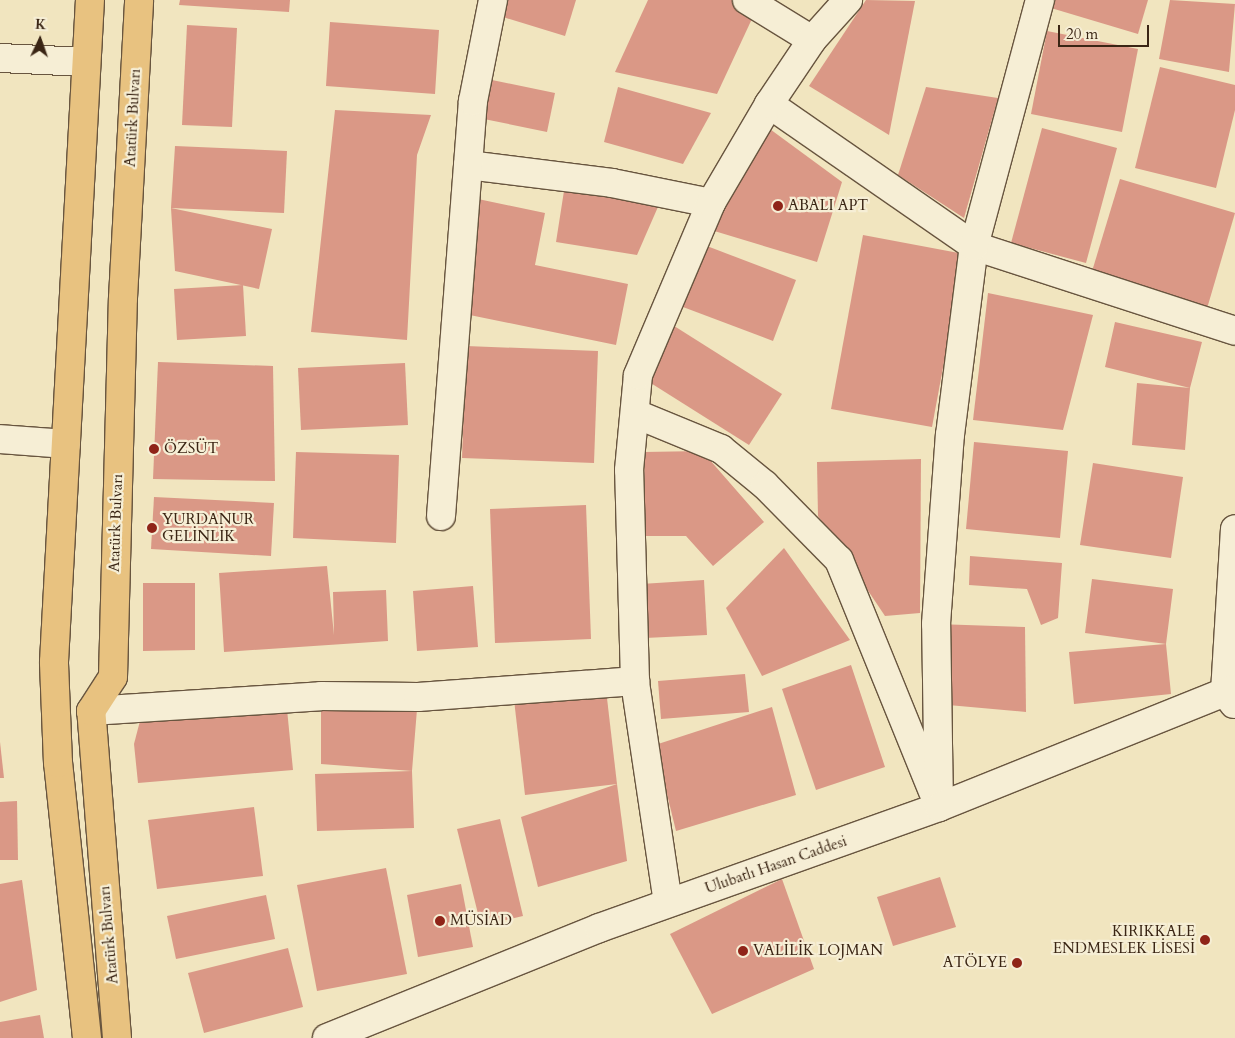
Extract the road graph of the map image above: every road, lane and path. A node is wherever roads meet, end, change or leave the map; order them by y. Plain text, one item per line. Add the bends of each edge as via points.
1 (90, 0) edge
2 (139, 0) edge
3 (493, 0) edge
4 (747, 0) edge
5 (848, 0) edge
6 (1040, 0) edge
7 (812, 40) junction
8 (0, 58) edge
9 (86, 62) junction
10 (769, 104) junction
11 (468, 164) junction
12 (711, 202) junction
13 (974, 246) junction
14 (1235, 331) edge
15 (636, 414) junction
16 (0, 439) edge
17 (66, 444) junction
18 (441, 516) dead end
19 (1235, 528) edge
20 (635, 681) junction
21 (1232, 695) edge
22 (90, 711) junction
23 (939, 808) junction
24 (668, 903) junction
25 (87, 1038) edge
26 (117, 1038) edge
27 (327, 1038) edge

1 - 9 main road
2 - 22 main road, Atatürk Bulvarı via 123,298 113,677
3 - 11 street via 473,101
4 - 7 street
5 - 7 street
6 - 13 street
7 - 10 street
8 - 9 street
9 - 17 main road
10 - 12 street
10 - 13 street
11 - 12 street via 612,183
11 - 18 street
12 - 15 street via 638,376
13 - 14 street
13 - 23 street via 950,435 936,624
15 - 20 street via 629,470
15 - 23 street via 721,449 766,485 839,560
16 - 17 street
17 - 25 main road via 54,662 62,803
19 - 21 street
20 - 22 street via 427,696 321,696
20 - 24 street
21 - 23 street, Ulubatlı Hasan Caddesi
22 - 26 main road, Atatürk Bulvarı
23 - 24 street, Ulubatlı Hasan Caddesi
24 - 27 street, Ulubatlı Hasan Caddesi

